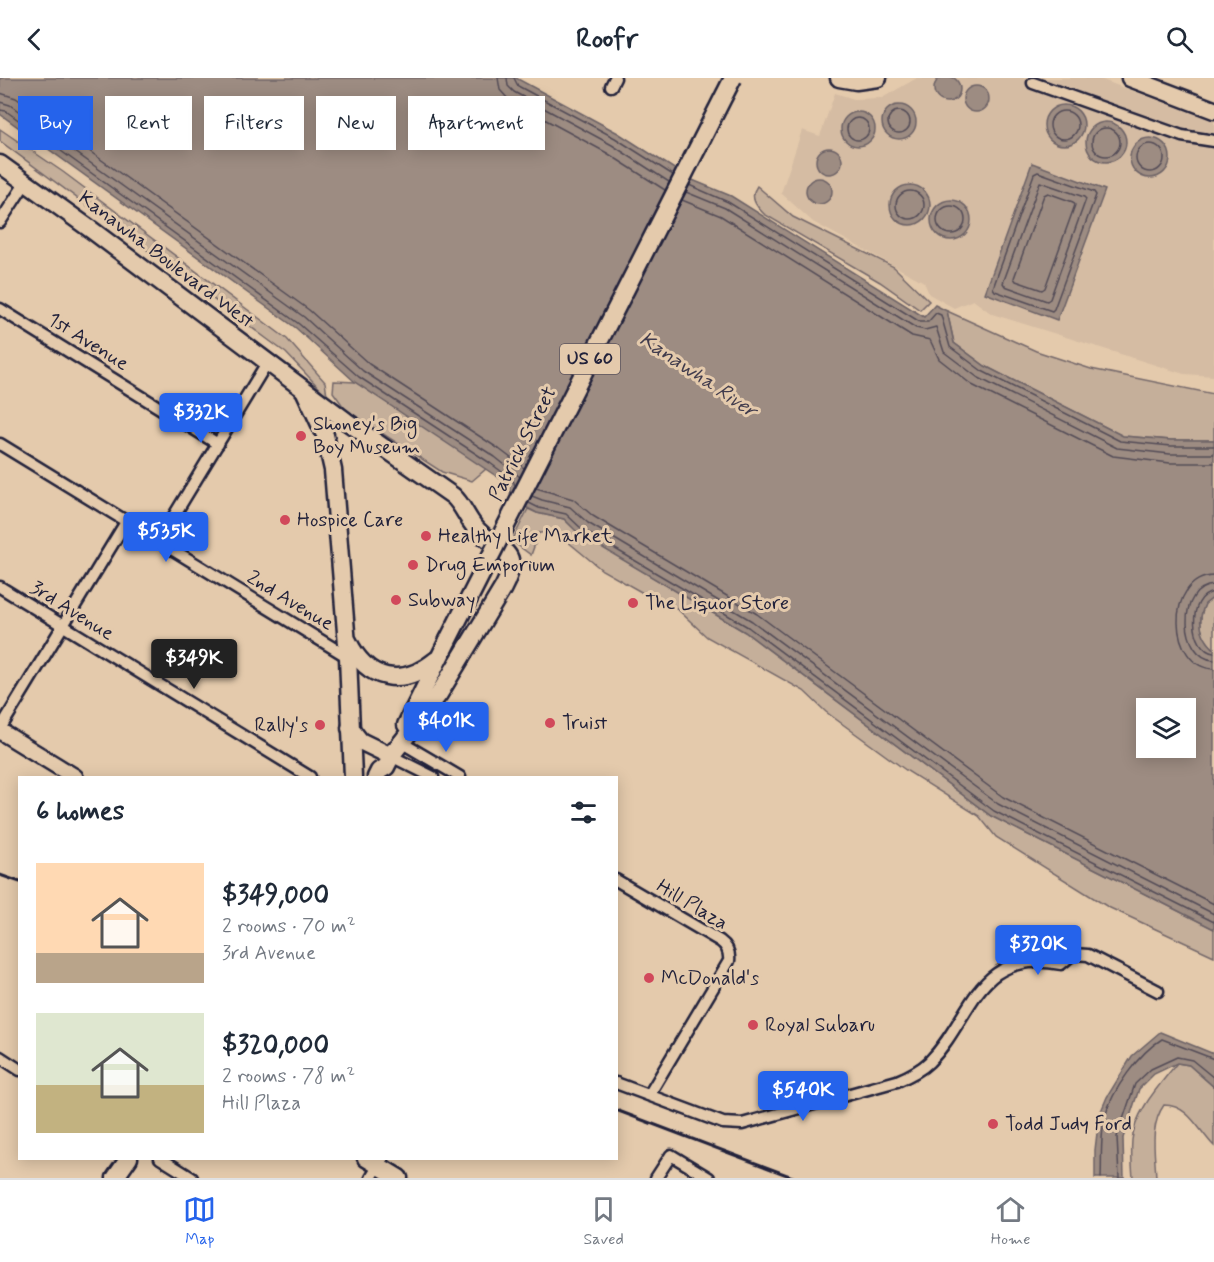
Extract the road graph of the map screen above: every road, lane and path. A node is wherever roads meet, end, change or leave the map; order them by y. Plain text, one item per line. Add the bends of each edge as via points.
1 (733, 78) edge
2 (839, 78) edge
3 (878, 78) edge
4 (1130, 78) edge
5 (1158, 78) edge
6 (1033, 83) dead end
7 (1214, 99) edge
8 (1214, 110) edge
9 (1214, 141) edge
10 (0, 164) edge
11 (26, 182) junction
12 (0, 222) edge
13 (0, 309) edge
14 (268, 361) junction
15 (305, 392) junction
16 (346, 421) junction
17 (322, 427) junction
18 (0, 444) edge
19 (218, 444) junction
20 (126, 522) junction
21 (158, 542) junction
22 (0, 587) edge
23 (63, 627) junction
24 (346, 637) junction
25 (348, 657) junction
26 (439, 657) junction
27 (350, 728) junction
28 (0, 730) edge
29 (390, 760) edge
30 (73, 776) edge
31 (308, 776) edge
32 (353, 776) edge
33 (431, 776) edge
34 (458, 776) edge
35 (618, 881) edge
36 (1158, 992) dead end
37 (0, 1057) edge
38 (18, 1069) edge
39 (618, 1084) edge
40 (649, 1095) junction
41 (128, 1160) edge
42 (163, 1160) edge
43 (374, 1165) edge
44 (115, 1178) edge
45 (192, 1178) edge
46 (399, 1178) edge
47 (656, 1178) edge
48 (709, 1178) edge

1 - 26 main road, Patrick Street / US 60, bridge
2 - 3 main road
4 - 8 main road
5 - 7 main road
6 - 9 street via 1170,132
10 - 11 main road, Kanawha Boulevard West
11 - 12 street
11 - 14 main road, Kanawha Boulevard West
13 - 19 street, 1st Avenue
14 - 15 main road, Kanawha Boulevard West
14 - 19 street
15 - 16 main road, Kanawha Boulevard West
15 - 17 main road, Kanawha Boulevard West
16 - 17 main road via 330,418
16 - 29 main road, Kanawha Boulevard West via 453,496 475,527 506,552 511,561 509,576 480,627 439,694
17 - 24 main road, Kanawha Boulevard West via 333,470
18 - 20 street, 2nd Avenue
19 - 21 street
20 - 21 street, 2nd Avenue
20 - 23 street
21 - 25 street, 2nd Avenue
22 - 23 street, 3rd Avenue
23 - 28 street
23 - 31 street, 3rd Avenue
24 - 25 main road, Kanawha Boulevard West
24 - 26 main road via 365,665 387,676 420,673
25 - 27 main road, Kanawha Boulevard West
26 - 29 main road, Patrick Street / US 60
27 - 29 main road via 360,741
27 - 32 main road, Kanawha Boulevard West
28 - 30 street
29 - 33 street
29 - 34 street via 418,753
35 - 40 street, Hill Plaza via 720,941 730,955
36 - 40 street via 1088,955 1073,954 1061,964 1029,961 984,984 934,1056 921,1069 897,1081 742,1124 723,1123
37 - 38 street
39 - 40 street
41 - 44 main road
42 - 45 street
43 - 46 main road
47 - 48 street via 671,1155

